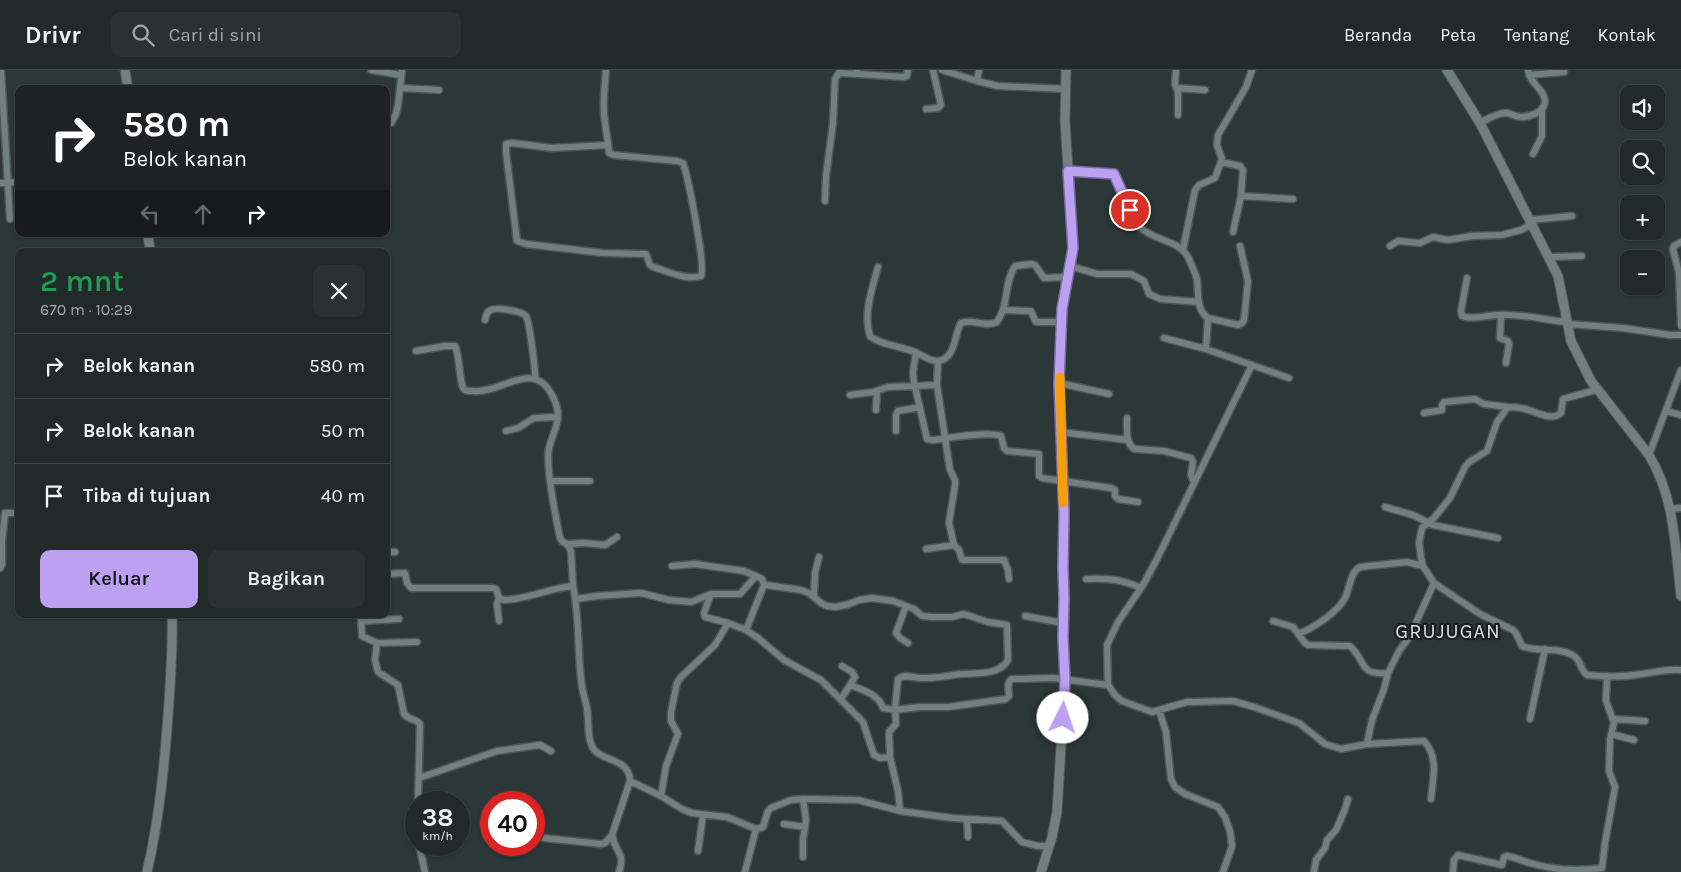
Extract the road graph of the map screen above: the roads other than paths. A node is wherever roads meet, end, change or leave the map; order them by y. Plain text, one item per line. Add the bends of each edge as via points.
1 (1, 70) edge
2 (125, 70) edge
3 (371, 70) edge
4 (606, 70) edge
5 (908, 70) edge
6 (933, 70) edge
7 (942, 70) edge
8 (979, 70) edge
9 (1066, 70) edge
10 (1176, 70) edge
11 (1252, 70) edge
12 (1447, 70) edge
13 (402, 72) edge
14 (857, 72) edge
15 (1564, 72) dead end
16 (1528, 73) edge
17 (977, 81) junction
18 (127, 85) edge
19 (400, 88) junction
20 (1177, 88) junction
21 (1066, 89) junction
22 (439, 90) dead end
23 (1205, 90) dead end
24 (1542, 108) junction
25 (926, 109) dead end
26 (1178, 115) dead end
27 (390, 123) edge
28 (1480, 123) junction
29 (608, 145) junction
30 (1534, 154) dead end
31 (1221, 162) junction
32 (1068, 171) junction
33 (3, 183) edge
34 (1241, 196) junction
35 (825, 200) dead end
36 (1293, 200) dead end
37 (1572, 216) dead end
38 (10, 219) dead end
39 (1531, 222) junction
40 (1233, 232) dead end
41 (1681, 242) edge
42 (1240, 246) dead end
43 (1390, 246) dead end
44 (1183, 250) junction
45 (1582, 256) dead end
46 (1549, 257) junction
47 (1070, 266) junction
48 (878, 267) dead end
49 (1680, 268) edge
50 (1068, 277) junction
51 (1467, 278) dead end
52 (1199, 302) junction
53 (1004, 310) junction
54 (1501, 315) junction
55 (1208, 318) junction
56 (485, 320) dead end
57 (1061, 322) junction
58 (1568, 323) junction
59 (1681, 326) edge
60 (1681, 335) edge
61 (1164, 338) dead end
62 (1206, 349) junction
63 (416, 350) dead end
64 (916, 352) junction
65 (938, 361) junction
66 (1506, 363) dead end
67 (1252, 365) junction
68 (1681, 370) edge
69 (1289, 378) dead end
70 (535, 379) junction
71 (1059, 383) junction
72 (914, 386) junction
73 (937, 386) junction
74 (1596, 390) junction
75 (877, 392) junction
76 (1109, 394) dead end
77 (850, 395) dead end
78 (1508, 407) junction
79 (920, 408) junction
80 (876, 410) dead end
81 (1666, 411) junction
82 (1424, 413) dead end
83 (1681, 415) edge
84 (558, 417) junction
85 (1127, 418) dead end
86 (506, 431) dead end
87 (896, 431) dead end
88 (1060, 432) junction
89 (945, 438) junction
90 (1128, 440) junction
91 (1649, 455) junction
92 (551, 481) junction
93 (590, 481) dead end
94 (1062, 481) junction
95 (1194, 482) junction
96 (1138, 502) dead end
97 (1385, 507) dead end
98 (1681, 508) edge
99 (1670, 509) junction
100 (15, 513) edge
101 (1428, 523) junction
102 (617, 537) dead end
103 (1498, 538) dead end
104 (1, 542) edge
105 (567, 544) junction
106 (954, 545) junction
107 (926, 549) dead end
108 (390, 552) edge
109 (395, 552) dead end
110 (1679, 552) edge
111 (819, 557) dead end
112 (672, 566) dead end
113 (1423, 566) junction
114 (0, 568) edge
115 (390, 574) edge
116 (756, 576) junction
117 (1086, 579) dead end
118 (1009, 580) dead end
119 (1434, 583) junction
120 (764, 584) junction
121 (573, 586) junction
122 (1141, 588) junction
123 (711, 594) junction
124 (814, 596) junction
125 (1681, 596) edge
126 (499, 598) junction
127 (576, 599) junction
128 (906, 606) junction
129 (1025, 616) dead end
130 (172, 618) edge
131 (361, 618) edge
132 (380, 618) edge
133 (399, 619) dead end
134 (499, 621) dead end
135 (1273, 621) dead end
136 (728, 623) junction
137 (1063, 623) junction
138 (746, 630) junction
139 (1298, 634) junction
140 (417, 642) dead end
141 (376, 643) junction
142 (908, 644) dead end
143 (1545, 649) junction
144 (842, 666) dead end
145 (1681, 670) edge
146 (1388, 672) junction
147 (1607, 676) junction
148 (1065, 680) junction
149 (850, 685) junction
150 (1108, 685) junction
151 (841, 699) junction
152 (1162, 709) junction
153 (895, 710) junction
154 (1530, 719) dead end
155 (1614, 719) junction
156 (1646, 721) dead end
157 (1611, 734) junction
158 (1634, 740) dead end
159 (1367, 744) junction
160 (550, 751) dead end
161 (890, 757) junction
162 (419, 778) junction
163 (630, 781) junction
164 (418, 791) edge
165 (661, 796) junction
166 (803, 799) junction
167 (1348, 799) dead end
168 (1432, 799) dead end
169 (900, 811) junction
170 (704, 815) junction
171 (967, 819) junction
172 (784, 824) dead end
173 (806, 827) junction
174 (756, 829) junction
175 (612, 835) junction
176 (968, 837) dead end
177 (545, 838) edge
178 (1050, 846) junction
179 (698, 850) dead end
180 (421, 856) edge
181 (804, 857) dead end
182 (1501, 869) edge
183 (1603, 870) edge
184 (147, 872) edge
185 (425, 872) edge
186 (619, 872) edge
187 (745, 872) edge
188 (1041, 872) edge
189 (1223, 872) edge
190 (1314, 872) edge
191 (1453, 872) edge

1 - 33 street
2 - 18 street
3 - 13 street
4 - 29 street via 604,113
5 - 14 street via 904,78
6 - 25 street via 941,105
7 - 17 street
8 - 17 street
9 - 21 street
10 - 20 street
11 - 31 street via 1246,87 1218,135 1216,142
12 - 28 street
13 - 19 street
14 - 35 street via 838,73 836,80
15 - 16 street
16 - 24 street via 1544,96
17 - 21 street via 1008,87
19 - 22 street
19 - 27 street via 396,114
20 - 23 street
20 - 26 street
21 - 32 street
24 - 28 street via 1527,116 1506,113
24 - 30 street via 1542,136
28 - 39 street
29 - 29 street via 609,152 614,155 683,163 701,252 701,276 682,276 653,267 646,254 603,253 517,241 506,144 552,148
31 - 34 street via 1242,168
31 - 44 street via 1215,178 1195,190
32 - 44 street via 1114,174 1144,232
32 - 47 street via 1073,248
33 - 38 street
34 - 36 street
34 - 40 street
37 - 39 street
39 - 43 street via 1522,230 1502,235 1448,240 1433,237 1420,243 1398,241
39 - 46 street
41 - 49 street via 1673,249
42 - 55 street via 1248,281 1244,320 1238,325
44 - 52 street via 1196,278
45 - 46 street
46 - 58 street via 1559,280
47 - 50 street
47 - 52 street via 1097,274 1132,274 1146,283 1148,293 1156,298
48 - 64 street via 869,302 870,336
49 - 59 street
50 - 53 street via 1044,278 1035,265 1016,266
50 - 57 street
51 - 54 street via 1462,316
52 - 55 street
53 - 57 street via 1031,311 1036,322
53 - 65 street via 994,324 961,323 952,349
54 - 58 street
54 - 66 street via 1500,338 1509,344
55 - 62 street
56 - 70 street via 493,309 526,317
57 - 71 street
58 - 60 street
58 - 74 street via 1577,356
61 - 62 street
62 - 67 street
63 - 70 street via 455,346 462,386 469,391 494,389 517,379
64 - 65 street
64 - 72 street
65 - 73 street
67 - 69 street
67 - 95 street
68 - 81 street
70 - 84 street via 548,387
71 - 76 street
71 - 88 street
72 - 73 street
72 - 75 street via 888,387
72 - 79 street
73 - 89 street
74 - 78 street via 1563,398 1558,416
74 - 91 street
75 - 77 street
75 - 80 street
78 - 82 street via 1472,399 1444,402 1442,410
78 - 101 street via 1497,422 1487,451 1469,462 1450,498
79 - 87 street via 898,411
79 - 89 street via 927,439
81 - 83 street
81 - 91 street
84 - 86 street via 534,418
84 - 92 street via 548,455
85 - 90 street
88 - 90 street
88 - 94 street
89 - 94 street via 998,434 1007,451 1039,454 1040,477
89 - 106 street via 951,474 955,480 949,523
90 - 95 street via 1134,449 1164,451 1191,458 1190,475
91 - 99 street via 1662,481
92 - 93 street
92 - 105 street via 560,538
94 - 96 street via 1111,488 1118,499
94 - 137 street
95 - 122 street
97 - 101 street
98 - 99 street
99 - 110 street
100 - 104 street via 5,513
101 - 103 street
101 - 113 street via 1422,528 1419,538
102 - 105 street via 605,546
104 - 114 street
105 - 121 street via 571,551
106 - 107 street
106 - 118 street via 962,560 1004,560
108 - 109 street
110 - 125 street
111 - 124 street
112 - 116 street via 695,564 744,571
113 - 119 street
113 - 139 street via 1407,562 1360,566 1338,607
115 - 126 street via 404,572 411,588 493,588
116 - 120 street
116 - 123 street via 740,594
117 - 122 street via 1111,578
119 - 143 street via 1480,614 1513,630 1522,646
119 - 146 street via 1410,636
120 - 124 street via 801,590
120 - 138 street
121 - 126 street via 509,600
121 - 127 street
122 - 150 street via 1107,645
123 - 127 street via 691,602 640,593
123 - 136 street via 704,615
124 - 128 street via 821,603 836,607 872,598
126 - 134 street
127 - 163 street via 582,687 591,745 594,751 625,766 629,770
128 - 142 street via 896,633
128 - 153 street via 932,618 964,614 1006,624 1008,660 1004,666 988,672 924,678 901,676 898,678
129 - 137 street
130 - 184 street via 172,665 164,767
131 - 141 street via 362,636
132 - 133 street
135 - 139 street via 1293,627
136 - 138 street
136 - 165 street via 715,645 677,683 671,721 678,734 666,766
137 - 148 street
138 - 151 street via 784,660 821,680
139 - 146 street via 1308,645 1350,646 1365,668 1377,673
140 - 141 street
141 - 162 street via 376,669 398,685 404,714 420,724
143 - 147 street via 1572,654 1587,675
143 - 154 street
144 - 149 street via 855,675
145 - 147 street
146 - 159 street
147 - 155 street via 1606,701
148 - 150 street
148 - 153 street via 1012,679 1008,683 1009,696 1006,699
148 - 178 street via 1057,812
149 - 151 street
149 - 153 street via 870,692 883,708
150 - 152 street via 1122,701 1149,711
151 - 161 street via 863,722 874,755
152 - 159 street via 1187,702 1233,701 1299,723 1332,747 1341,749
152 - 189 street via 1171,779 1175,786 1185,794 1218,807 1225,817 1232,846
153 - 161 street via 896,724 889,732
155 - 156 street
155 - 157 street
157 - 158 street
157 - 183 street via 1609,771 1615,787 1604,843
159 - 168 street via 1424,741 1434,757
160 - 162 street via 540,745 496,751
161 - 169 street
162 - 164 street
163 - 165 street
163 - 175 street
165 - 170 street via 682,809
166 - 169 street via 858,800
166 - 173 street
166 - 174 street via 771,808 763,827
167 - 190 street via 1337,828 1316,860
169 - 171 street
170 - 174 street via 727,817
170 - 179 street
171 - 176 street
171 - 178 street via 1002,821 1022,842
172 - 173 street
173 - 181 street
174 - 187 street
175 - 177 street via 600,844
175 - 186 street via 622,859
178 - 188 street
180 - 185 street
182 - 183 street via 1507,856 1560,869
182 - 191 street via 1458,855

